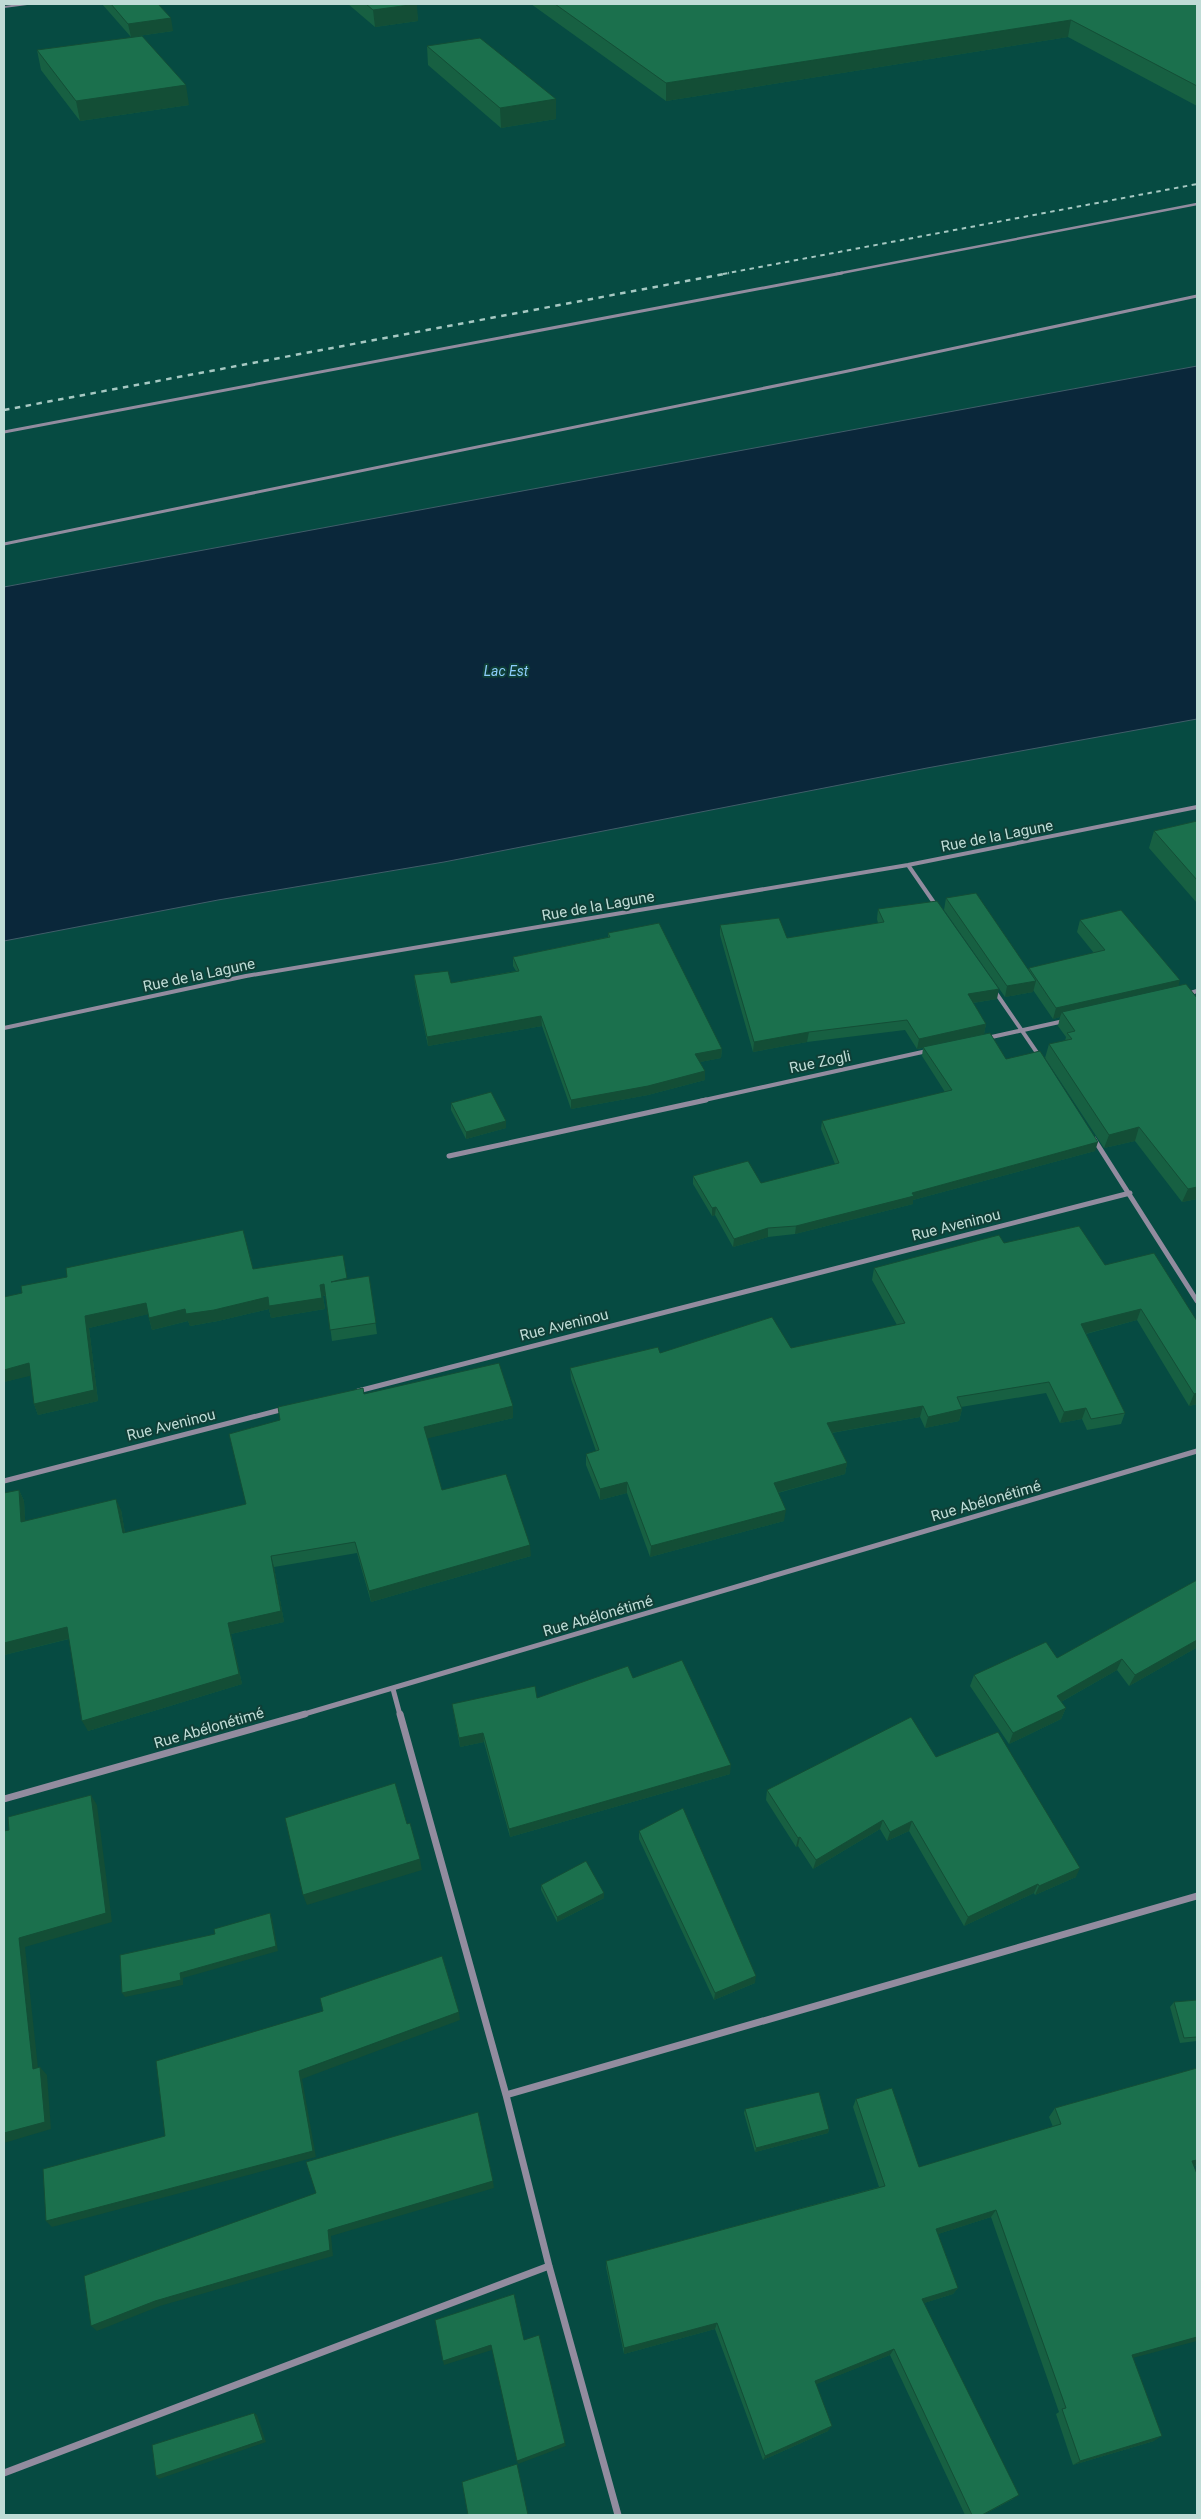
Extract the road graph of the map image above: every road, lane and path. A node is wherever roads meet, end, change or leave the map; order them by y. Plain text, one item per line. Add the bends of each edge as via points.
1 (27, 4) edge
2 (4, 7) edge
3 (1197, 204) edge
4 (1197, 296) edge
5 (4, 432) edge
6 (4, 544) edge
7 (1197, 807) edge
8 (908, 865) junction
9 (940, 912) edge
10 (990, 983) edge
11 (1197, 992) edge
12 (1178, 996) edge
13 (1071, 1020) edge
14 (4, 1028) edge
15 (1023, 1030) junction
16 (984, 1039) edge
17 (935, 1050) edge
18 (1044, 1063) edge
19 (1092, 1136) edge
20 (449, 1156) dead end
21 (1130, 1194) junction
22 (1197, 1301) edge
23 (350, 1392) edge
24 (292, 1407) edge
25 (1197, 1451) edge
26 (4, 1481) edge
27 (393, 1689) junction
28 (4, 1799) edge
29 (1197, 1896) edge
30 (506, 2095) junction
31 (549, 2266) junction
32 (4, 2473) edge
33 (618, 2515) edge

1 - 2 lane
3 - 5 street
4 - 6 street
7 - 8 street, Rue de la Lagune
8 - 9 street
8 - 14 street, Rue de la Lagune via 246,976
10 - 15 street
11 - 12 street
13 - 15 street
15 - 16 street
15 - 18 street
17 - 20 street, Rue Zogli
19 - 21 street
21 - 22 street
21 - 23 street, Rue Aveninou
24 - 26 street, Rue Aveninou
25 - 27 street, Rue Abélonétimé
27 - 28 street, Rue Abélonétimé
27 - 30 street
29 - 30 street
30 - 31 street
31 - 32 street
31 - 33 street

